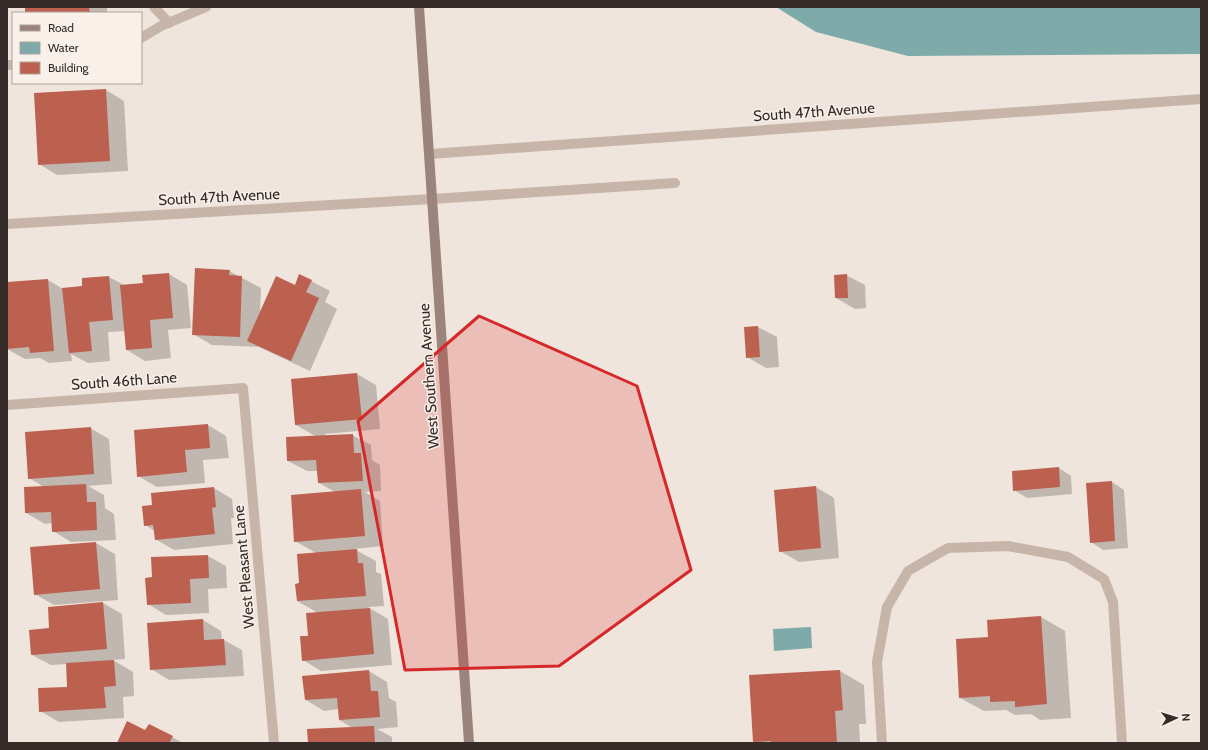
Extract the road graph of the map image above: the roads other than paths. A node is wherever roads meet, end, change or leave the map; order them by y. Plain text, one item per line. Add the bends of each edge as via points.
1 (154, 7) edge
2 (206, 7) edge
3 (419, 7) edge
4 (169, 23) junction
5 (142, 37) edge
6 (1201, 99) edge
7 (430, 154) junction
8 (675, 183) dead end
9 (432, 199) junction
10 (7, 224) edge
11 (243, 388) joint
12 (7, 405) edge
13 (274, 743) edge
14 (469, 743) edge
15 (882, 743) edge
16 (1122, 743) edge

1 - 4 street
2 - 4 street
3 - 7 main road, West Southern Avenue
4 - 5 street
6 - 7 street, South 47th Avenue
7 - 9 main road, West Southern Avenue
8 - 9 street, South 47th Avenue
9 - 10 street, South 47th Avenue
9 - 14 main road, West Southern Avenue
11 - 12 street, South 46th Lane
11 - 13 street, West Pleasant Lane
15 - 16 street via 877,662 887,607 908,571 948,548 1008,546 1068,557 1104,579 1113,602

